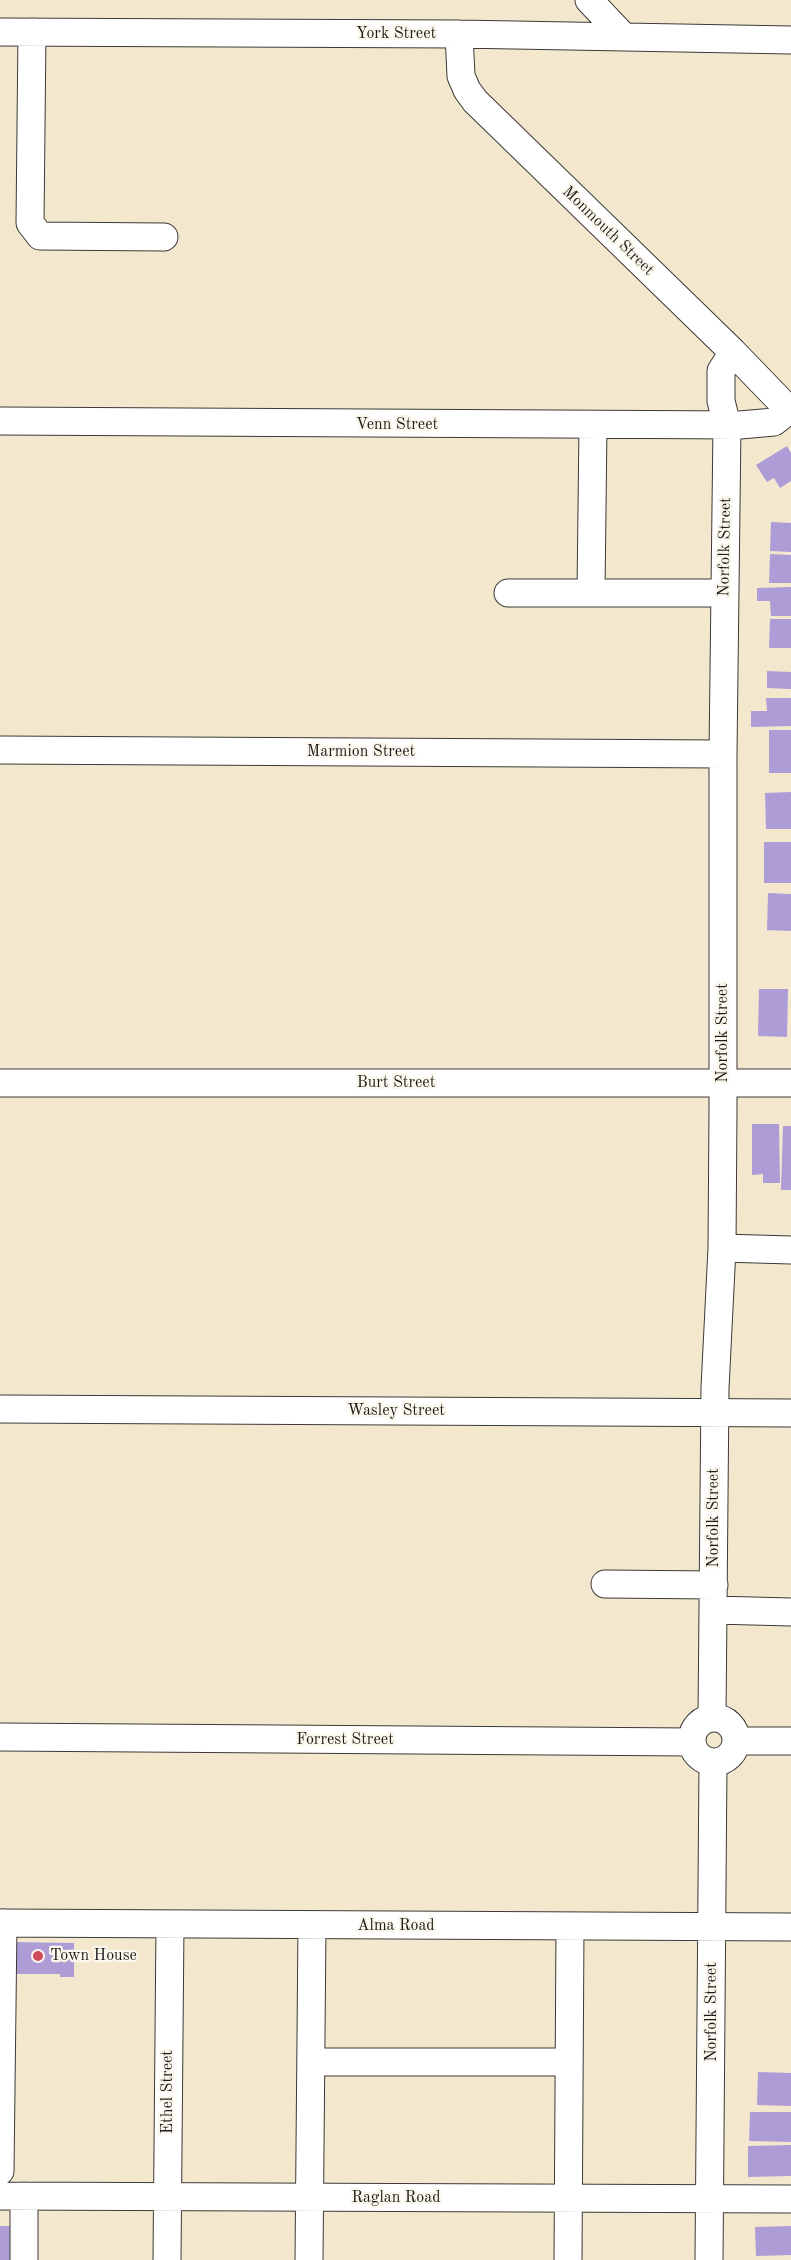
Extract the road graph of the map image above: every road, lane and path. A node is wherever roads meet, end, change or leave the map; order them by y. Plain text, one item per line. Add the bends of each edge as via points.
1 (589, 0) edge
2 (0, 32) edge
3 (32, 32) junction
4 (459, 34) junction
5 (624, 37) junction
6 (791, 40) edge
7 (164, 237) dead end
8 (733, 352) junction
9 (790, 411) edge
10 (0, 421) edge
11 (593, 425) junction
12 (727, 425) junction
13 (508, 594) dead end
14 (591, 594) junction
15 (725, 594) junction
16 (0, 750) edge
17 (723, 753) junction
18 (0, 1083) edge
19 (723, 1083) junction
20 (791, 1083) edge
21 (722, 1248) junction
22 (791, 1250) edge
23 (0, 1409) edge
24 (714, 1413) junction
25 (791, 1413) edge
26 (605, 1584) dead end
27 (714, 1597) junction
28 (791, 1612) edge
29 (712, 1717) junction
30 (0, 1737) edge
31 (736, 1741) junction
32 (791, 1741) edge
33 (691, 1742) junction
34 (713, 1763) junction
35 (2, 1923) edge
36 (170, 1924) junction
37 (312, 1925) junction
38 (570, 1927) junction
39 (712, 1927) junction
40 (791, 1927) edge
41 (1, 2053) edge
42 (311, 2062) junction
43 (569, 2062) junction
44 (0, 2171) edge
45 (12, 2196) edge
46 (167, 2196) junction
47 (309, 2197) junction
48 (710, 2197) junction
49 (569, 2198) junction
50 (791, 2199) edge
51 (24, 2260) edge
52 (167, 2260) edge
53 (309, 2260) edge
54 (568, 2260) edge
55 (709, 2260) edge

1 - 5 street
2 - 3 street, York Street
3 - 4 street, York Street
3 - 7 street via 30,223 40,236
4 - 5 street, York Street
4 - 8 street, Monmouth Street via 461,76 475,101
5 - 6 street, York Street
8 - 9 street, Monmouth Street
8 - 12 street, Norfolk Street via 721,371 721,401
9 - 12 street, Venn Street via 774,422
10 - 11 street, Venn Street
11 - 12 street, Venn Street
11 - 14 street
12 - 15 street, Norfolk Street
13 - 14 street
14 - 15 street
15 - 17 street, Norfolk Street
16 - 17 street, Marmion Street
17 - 19 street, Norfolk Street
18 - 19 street, Burt Street
19 - 20 street, Burt Street
19 - 21 street, Norfolk Street
21 - 22 street
21 - 24 street, Norfolk Street
23 - 24 street, Wasley Street
24 - 25 street, Wasley Street
24 - 27 street, Norfolk Street
26 - 27 street
27 - 28 street
27 - 29 street, Norfolk Street
29 - 31 street via 730,1724
29 - 33 street via 693,1730
30 - 33 street, Forrest Street
31 - 32 street
31 - 34 street via 733,1752
33 - 34 street via 702,1760
34 - 39 street, Norfolk Street
35 - 36 street, Alma Road
35 - 41 street
36 - 37 street, Alma Road
36 - 46 street, Ethel Street
37 - 38 street, Alma Road
37 - 42 street
38 - 39 street, Alma Road
38 - 43 street
39 - 40 street, Alma Road
39 - 48 street, Norfolk Street
41 - 44 street
42 - 43 street
42 - 47 street
43 - 49 street
45 - 46 street, Raglan Road
45 - 51 street
46 - 47 street, Raglan Road
46 - 52 street, Ethel Street
47 - 49 street, Raglan Road
47 - 53 street
48 - 49 street, Raglan Road
48 - 50 street, Raglan Road
48 - 55 street, Norfolk Street
49 - 54 street

